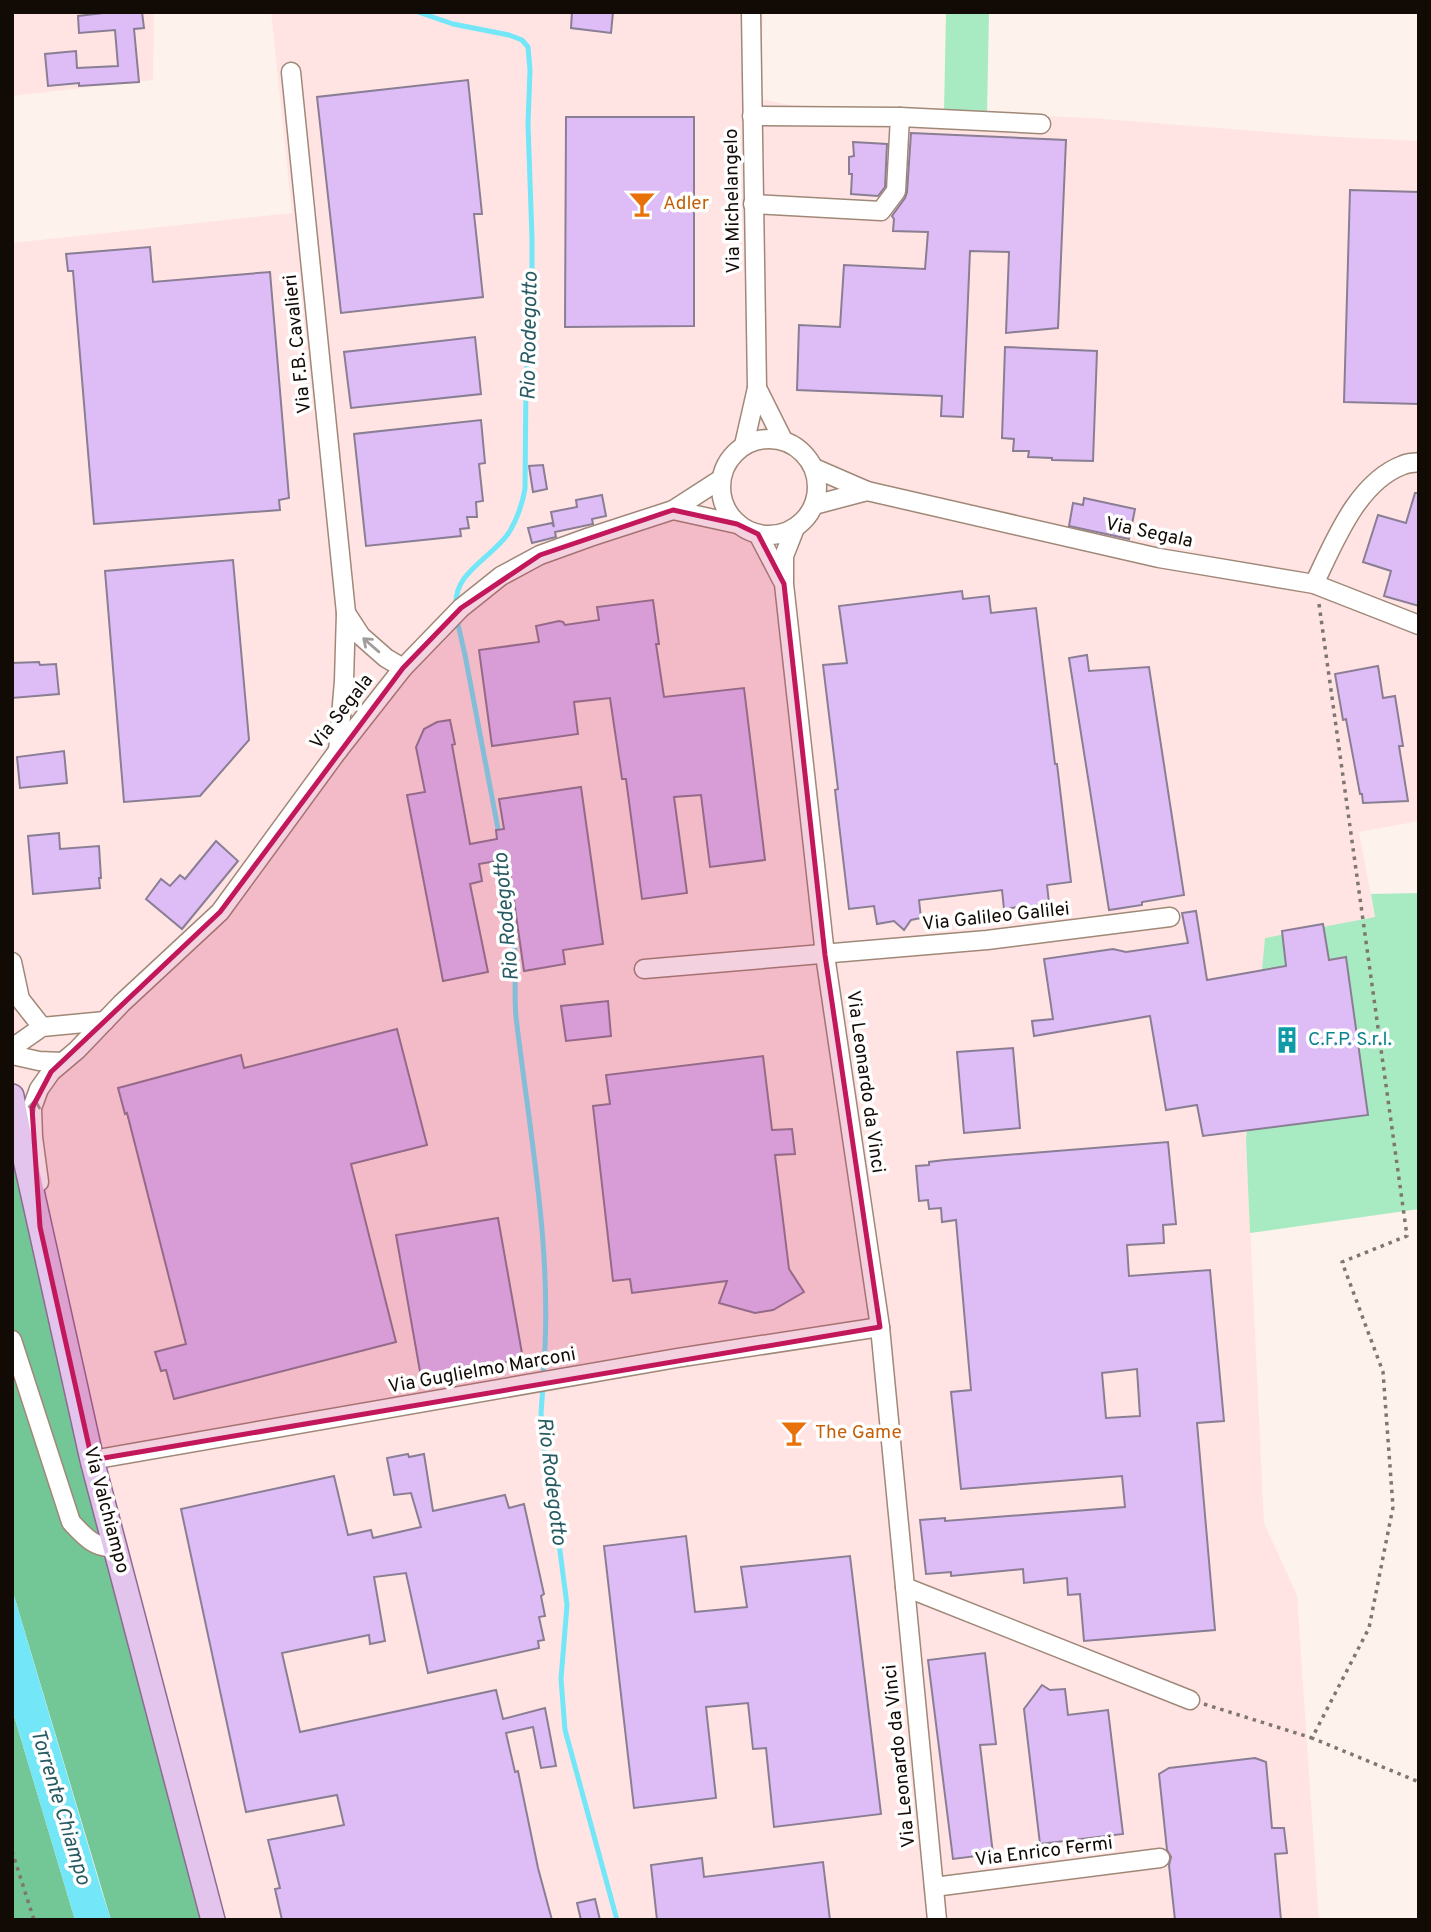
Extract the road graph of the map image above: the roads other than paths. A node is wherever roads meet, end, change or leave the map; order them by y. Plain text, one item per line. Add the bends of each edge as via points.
1 (751, 12) edge
2 (291, 72) dead end
3 (752, 116) junction
4 (900, 117) junction
5 (1041, 124) dead end
6 (753, 204) junction
7 (757, 388) junction
8 (783, 440) junction
9 (744, 445) junction
10 (1419, 462) edge
11 (814, 468) junction
12 (721, 479) junction
13 (867, 491) junction
14 (814, 505) junction
15 (673, 510) junction
16 (737, 524) junction
17 (795, 528) junction
18 (758, 534) junction
19 (784, 584) junction
20 (1314, 584) junction
21 (346, 613) junction
22 (1419, 625) edge
23 (403, 668) junction
24 (337, 752) junction
25 (1170, 917) dead end
26 (825, 955) junction
27 (12, 962) edge
28 (644, 969) dead end
29 (105, 1021) junction
30 (42, 1027) junction
31 (12, 1048) edge
32 (12, 1055) edge
33 (62, 1062) junction
34 (12, 1096) edge
35 (40, 1227) junction
36 (880, 1327) junction
37 (12, 1340) edge
38 (92, 1460) junction
39 (115, 1546) junction
40 (905, 1587) junction
41 (1190, 1700) road end
42 (1160, 1858) dead end
43 (934, 1887) junction
44 (214, 1920) edge
45 (937, 1920) edge

1 - 3 street, Via Michelangelo
2 - 21 street, Via F.B. Cavalieri
3 - 4 street
3 - 6 street, Via Michelangelo
4 - 5 street
4 - 6 street via 896,191 881,211
6 - 7 street, Via Michelangelo
7 - 8 street, Via Michelangelo
7 - 9 street, Via Michelangelo
8 - 9 street via 770,438
8 - 11 street, Via Segala via 807,456
9 - 12 street, Via Segala via 733,454
10 - 20 street via 1404,464 1382,477 1362,496
11 - 13 street, Via Segala
11 - 14 street via 818,493
12 - 15 street, Via Segala
12 - 16 street via 721,496
13 - 14 street, Via Segala
13 - 20 street, Via Segala via 1159,558
14 - 17 street
15 - 16 street
15 - 23 street, Via Segala via 540,555 501,576 461,608
16 - 18 street
17 - 18 street via 771,536
17 - 19 street, Via Leonardo da Vinci via 784,556
18 - 19 street, Via Leonardo da Vinci
19 - 26 street, Via Leonardo da Vinci
20 - 22 street, Via Segala
23 -> 21 street via 361,636
21 - 24 street, Via F.B. Cavalieri
23 - 24 street, Via Segala
24 - 29 street, Via Segala via 220,912
25 - 26 street, Via Galileo Galilei
26 - 28 street, Via Galileo Galilei
26 - 36 street, Via Leonardo da Vinci
27 - 30 street via 20,999
29 - 30 street
29 - 33 street, Via Segala
30 - 31 street
32 - 33 street
35 -> 33 street, Via Segala via 32,1108 39,1089
34 - 35 main road, Via Valchiampo
35 - 38 main road, Via Valchiampo
36 - 38 street, Via Guglielmo Marconi
36 - 40 street, Via Leonardo da Vinci
37 - 39 street via 71,1522 90,1542
38 - 39 main road, Via Valchiampo
39 - 44 main road, Via Valchiampo
40 - 41 street
40 - 43 street, Via Leonardo da Vinci
42 - 43 street, Via Enrico Fermi
43 - 45 street, Via Leonardo da Vinci

